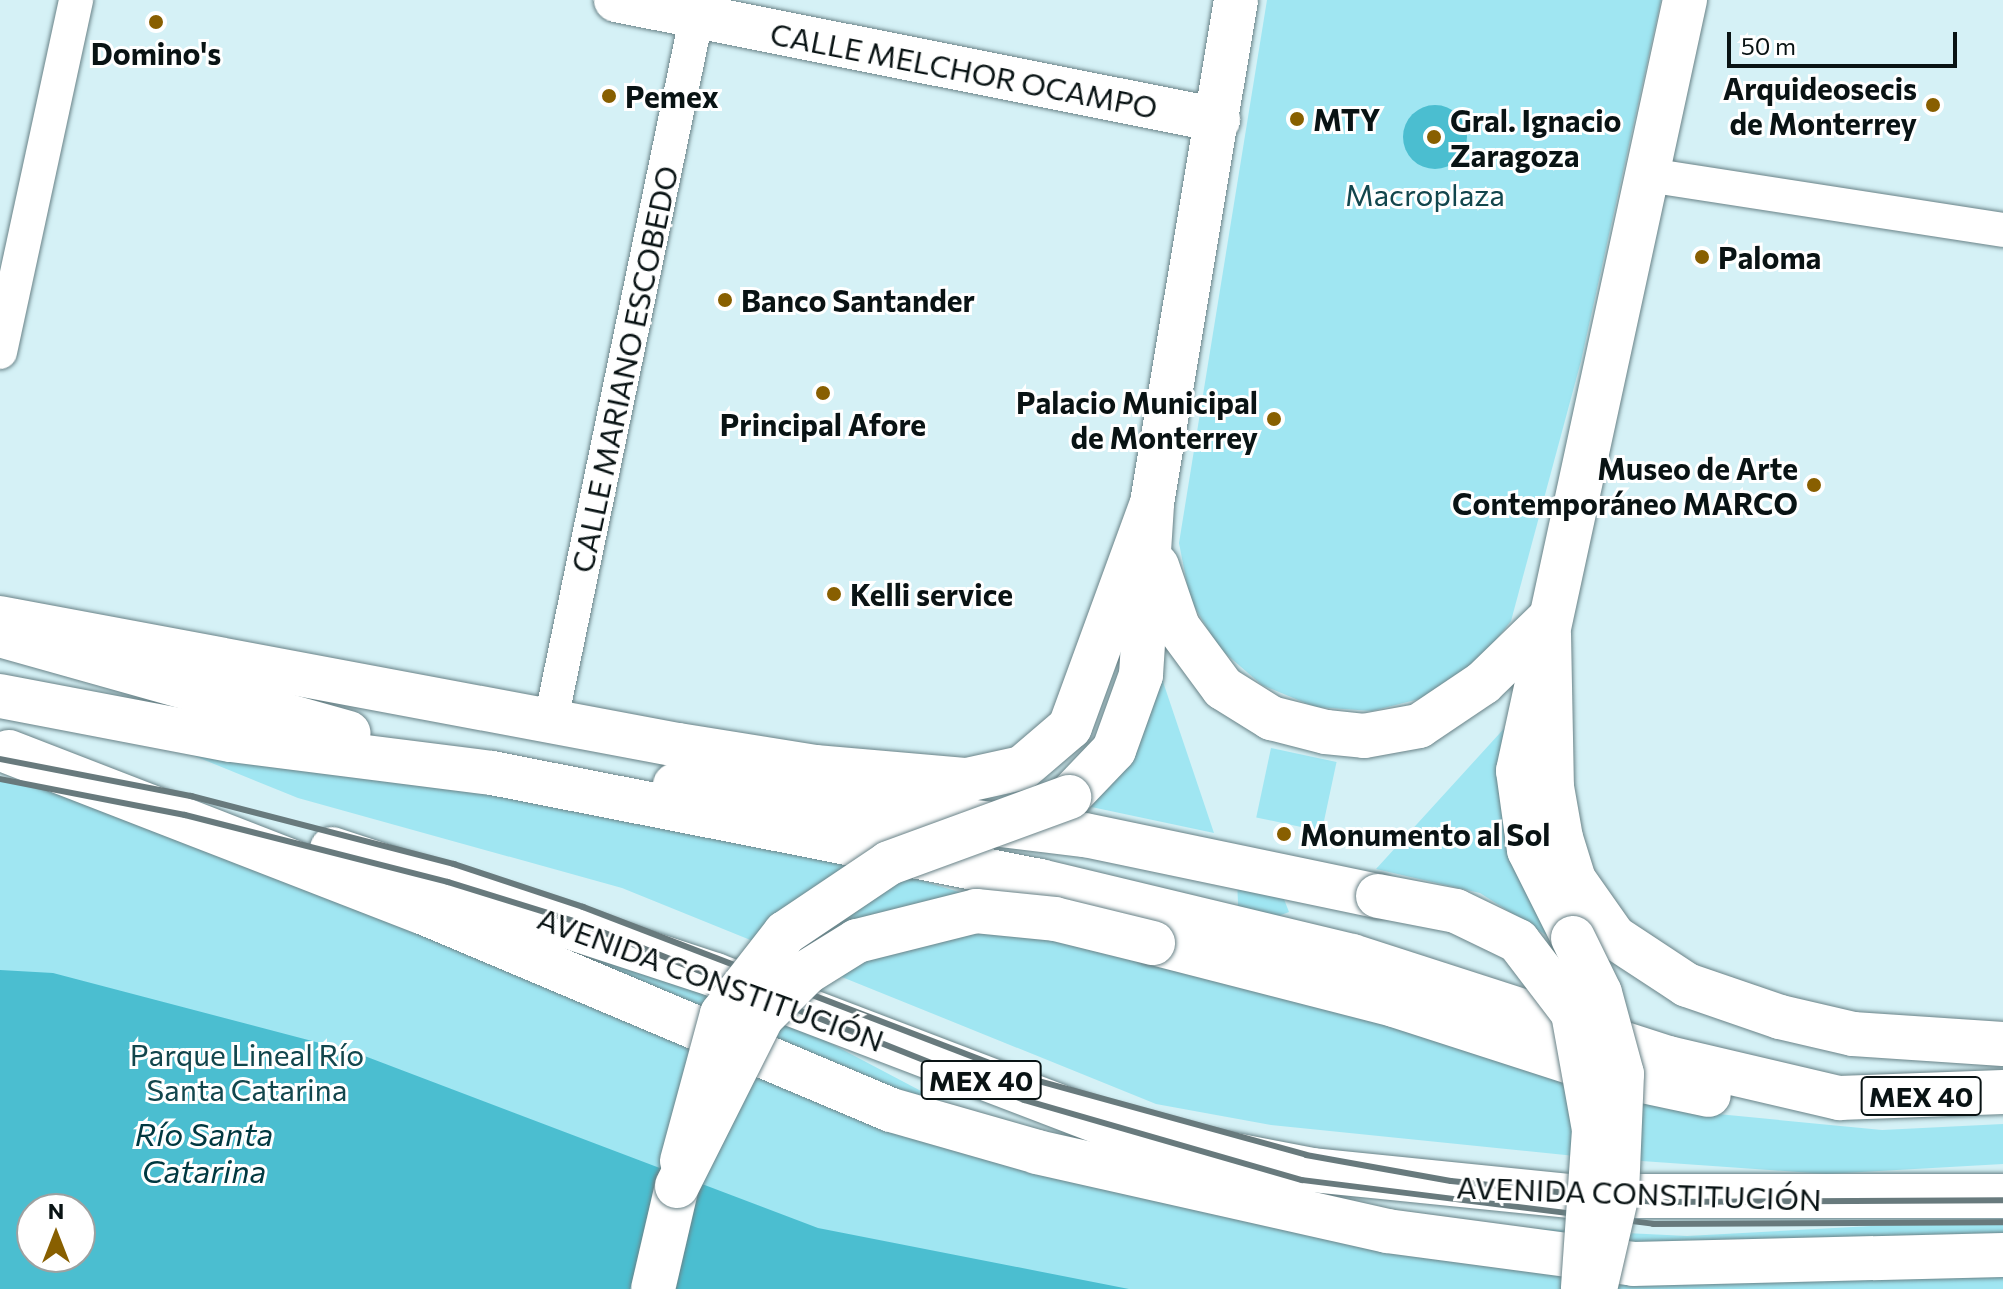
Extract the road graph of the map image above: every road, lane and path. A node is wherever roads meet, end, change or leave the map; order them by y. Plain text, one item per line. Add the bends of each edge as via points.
1 (76, 0) edge
2 (616, 0) edge
3 (1236, 0) edge
4 (1685, 0) edge
5 (698, 8) edge
6 (1218, 120) junction
7 (1648, 175) junction
8 (2003, 230) edge
9 (0, 352) edge
10 (1151, 524) junction
11 (0, 618) edge
12 (1551, 625) junction
13 (0, 635) edge
14 (0, 696) edge
15 (551, 720) junction
16 (4, 751) edge
17 (492, 773) junction
18 (2003, 1044) edge
19 (2003, 1092) edge
20 (1839, 1098) junction
21 (677, 1186) junction
22 (2003, 1196) edge
23 (2003, 1255) edge
24 (653, 1289) edge
25 (1583, 1289) edge
26 (1595, 1289) edge

1 - 9 street
2 - 5 main road, CALLE MELCHOR OCAMPO
3 - 6 main road
4 - 7 main road
5 - 6 main road, CALLE MELCHOR OCAMPO
5 - 15 street, CALLE MARIANO ESCOBEDO
6 - 10 main road
7 - 8 street
7 - 12 main road
10 - 12 main road via 1178,627 1206,668 1249,707 1309,730 1364,736 1419,726 1491,676
10 - 15 main road via 1118,580 1083,701 1047,752 1022,768 967,780 904,777
10 - 21 main road, bridge via 1134,702 1106,761 1069,797 889,863 785,933 718,1025
11 - 15 main road
12 - 18 main road via 1551,771 1561,838 1574,880 1614,937 1687,985 1780,1017 1853,1034
12 - 26 main road, bridge via 1520,757 1520,809 1529,850 1600,993 1622,1074 1617,1194
13 - 17 main road
14 - 17 main road, MEX 40 via 231,740
16 - 22 main road, AVENIDA CONSTITUCIÓN / MEX 40 via 490,899 715,975 1100,1122 1204,1149 1313,1170 1569,1196
16 - 23 main road via 422,912 877,1105 1037,1152 1387,1231 1633,1264
17 - 20 main road, MEX 40 via 1213,920 1352,956 1668,1058
17 - 25 main road, bridge via 922,811 1085,835 1456,911 1518,941 1573,1013 1594,1130
19 - 20 main road, MEX 40
20 - 21 main road, bridge via 1704,1094 1652,1085 1394,1005 1055,919 976,911 857,941 807,972 762,1017
21 - 24 main road

